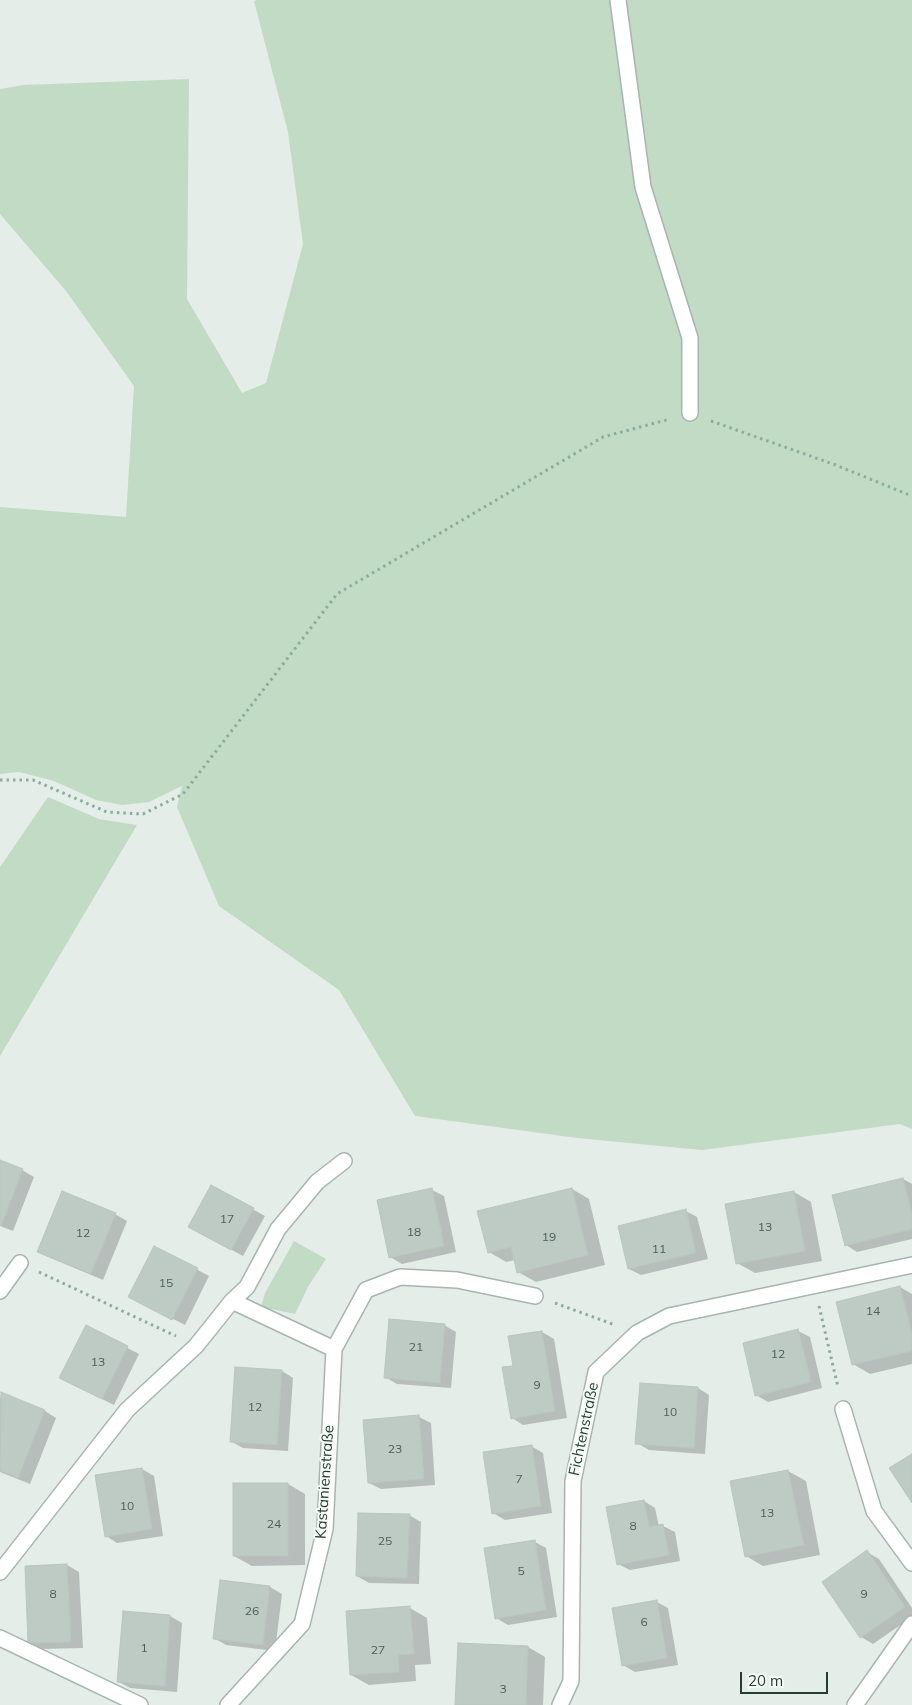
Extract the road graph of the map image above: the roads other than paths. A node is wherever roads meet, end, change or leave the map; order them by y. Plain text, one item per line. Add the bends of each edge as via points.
1 (618, 0) edge
2 (690, 414) road end
3 (344, 1161) dead end
4 (20, 1263) road end
5 (912, 1265) edge
6 (0, 1291) edge
7 (535, 1296) road end
8 (232, 1300) junction
9 (334, 1349) junction
10 (843, 1409) road end
11 (912, 1563) edge
12 (0, 1572) edge
13 (912, 1624) edge
14 (0, 1638) edge
15 (140, 1705) edge
16 (228, 1705) edge
17 (560, 1705) edge
18 (855, 1705) edge

1 - 2 street via 642,187 690,338
3 - 8 street via 317,1182 278,1230 247,1287
4 - 6 street
5 - 17 street, Fichtenstraße via 669,1316 637,1333 596,1372 572,1481 571,1681
7 - 9 street, Kastanienstraße via 457,1280 400,1277 366,1290
8 - 9 street
8 - 12 street via 196,1346 127,1410
9 - 16 street, Kastanienstraße via 324,1529 302,1624
10 - 11 street via 874,1511
13 - 18 street
14 - 15 street

